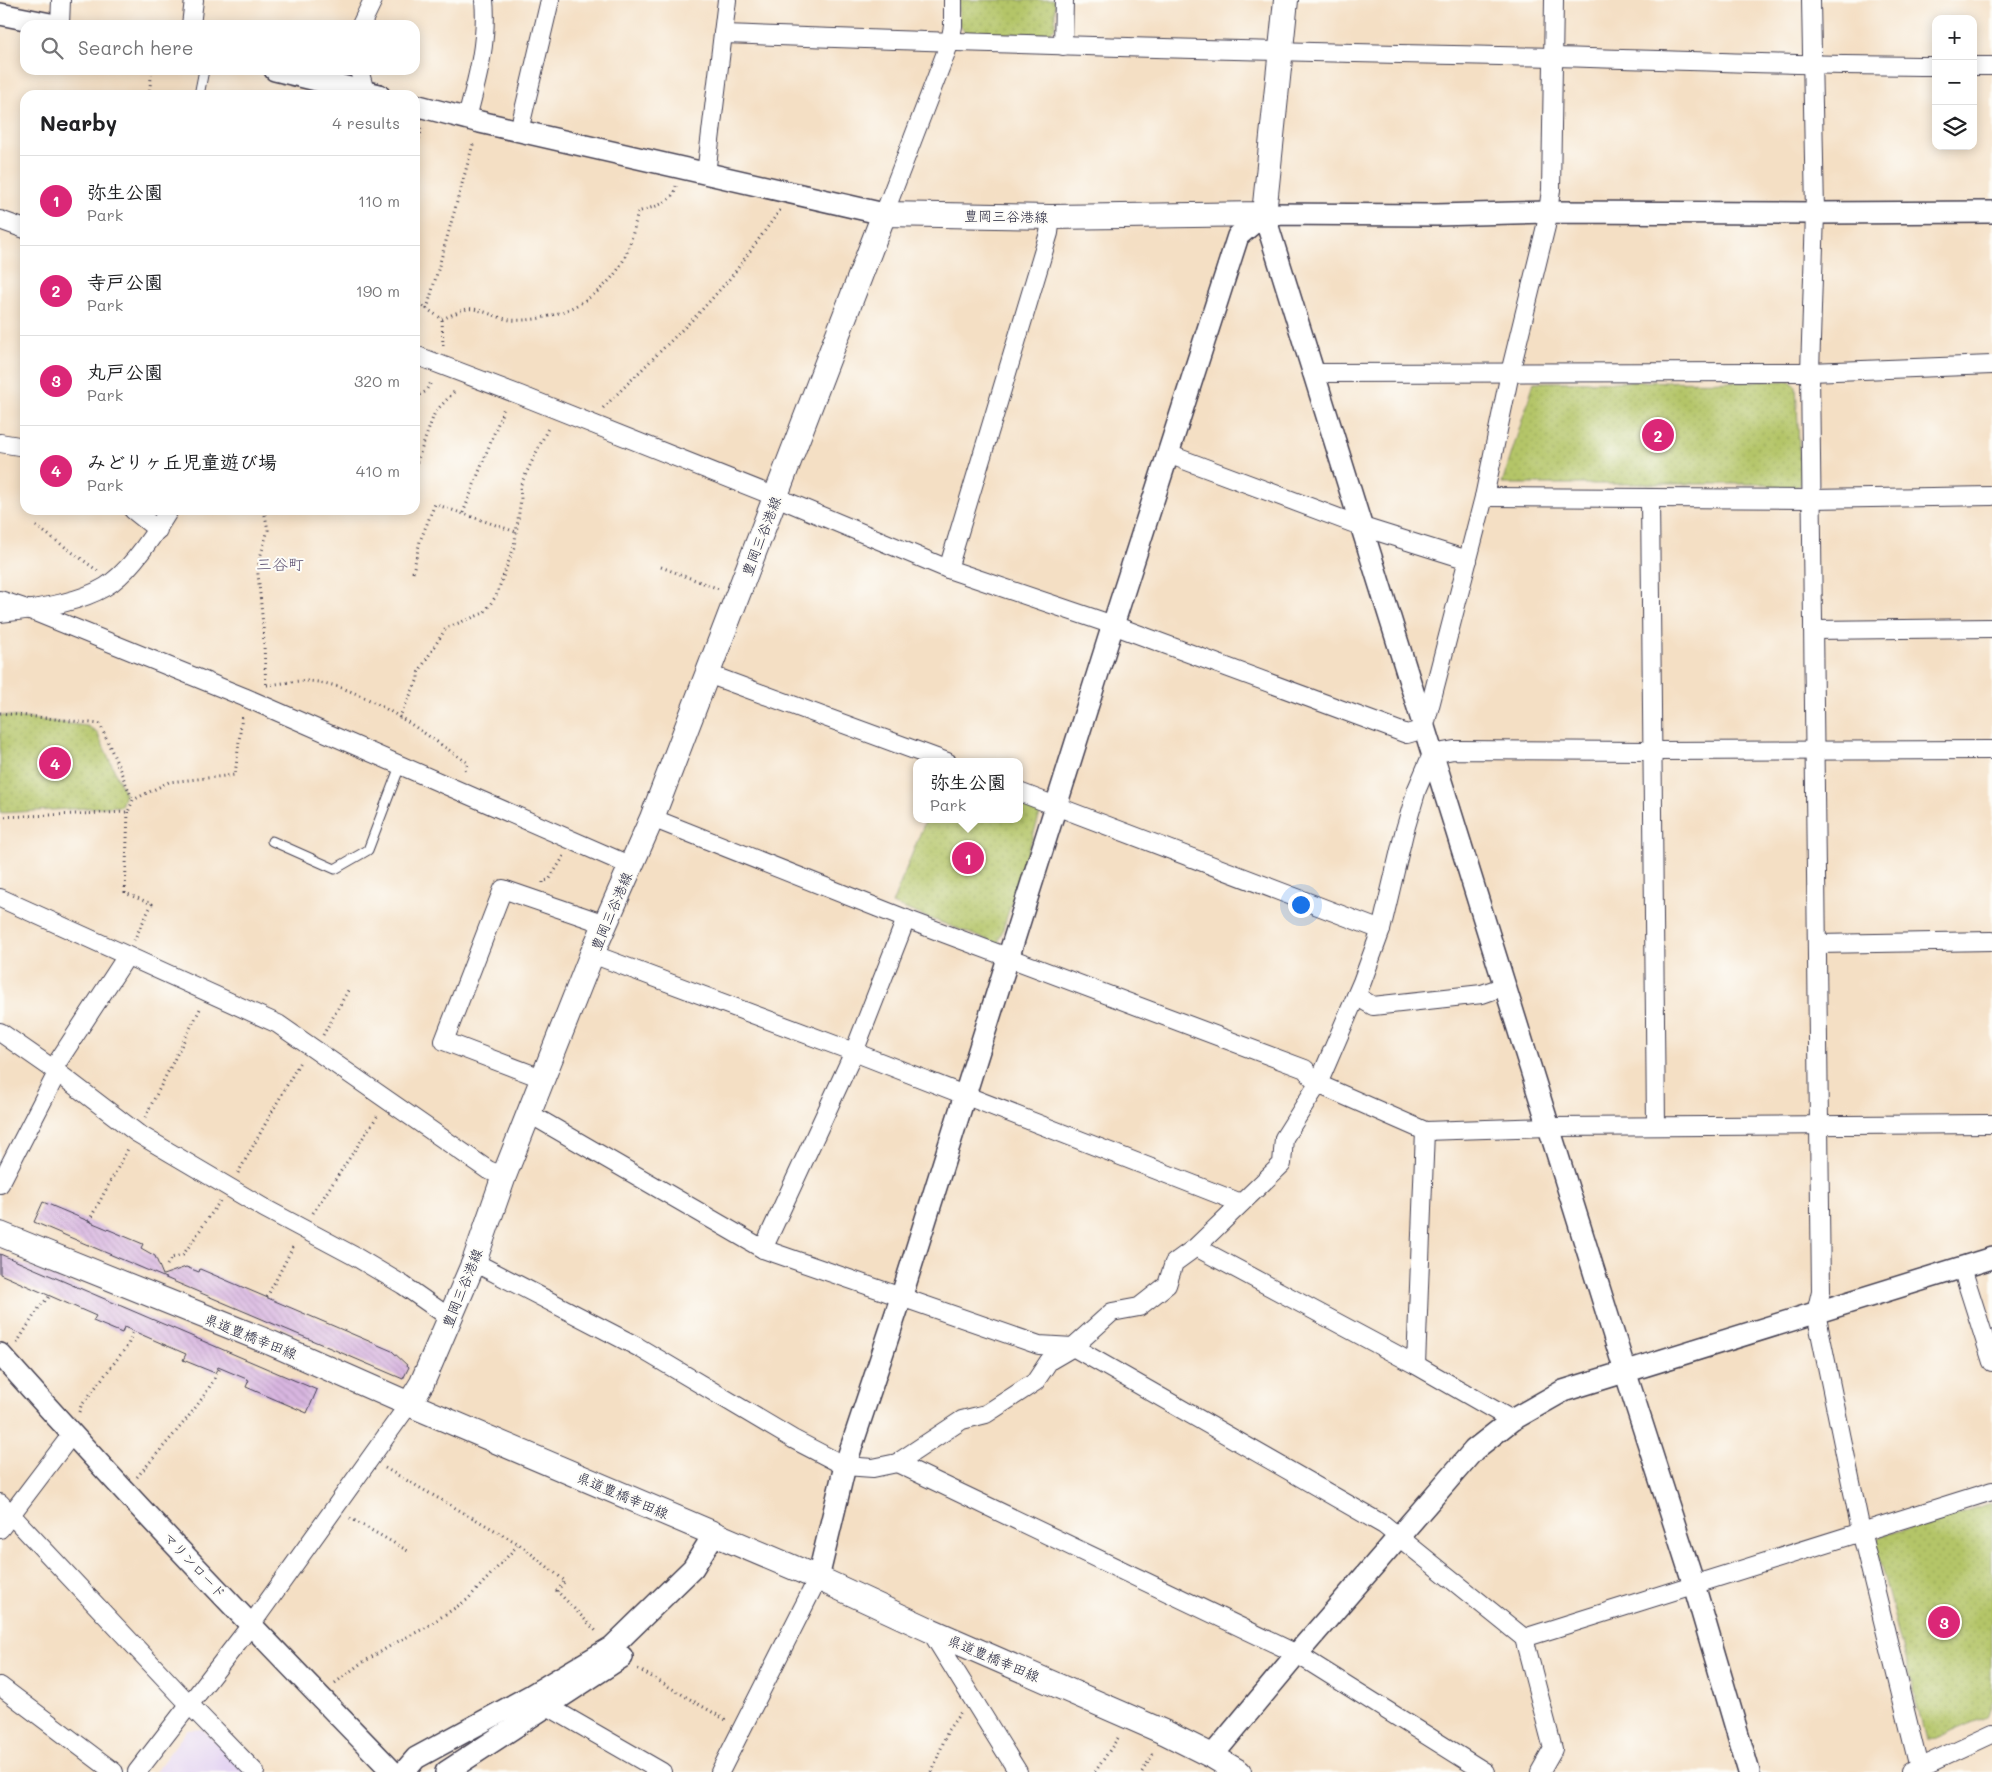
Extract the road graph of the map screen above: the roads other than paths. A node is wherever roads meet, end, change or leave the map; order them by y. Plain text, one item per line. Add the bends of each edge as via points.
1 (61, 0) edge
2 (194, 0) edge
3 (373, 0) edge
4 (484, 0) edge
5 (550, 0) edge
6 (727, 0) edge
7 (954, 0) edge
8 (1064, 0) edge
9 (1286, 0) edge
10 (1554, 0) edge
11 (1811, 0) edge
12 (0, 14) edge
13 (30, 20) edge
14 (60, 20) edge
15 (192, 20) edge
16 (363, 20) edge
17 (723, 34) junction
18 (950, 42) junction
19 (1063, 46) junction
20 (1279, 50) junction
21 (1553, 58) junction
22 (1812, 66) junction
23 (1932, 66) edge
24 (1977, 66) edge
25 (1992, 66) edge
26 (203, 75) edge
27 (295, 75) edge
28 (361, 75) edge
29 (200, 90) edge
30 (354, 90) edge
31 (368, 90) edge
32 (422, 106) edge
33 (473, 120) junction
34 (520, 130) junction
35 (706, 174) junction
36 (1548, 212) junction
37 (1992, 212) edge
38 (1814, 213) junction
39 (884, 214) junction
40 (1264, 214) junction
41 (1051, 217) junction
42 (0, 220) edge
43 (20, 227) edge
44 (420, 357) edge
45 (1992, 365) edge
46 (1810, 372) junction
47 (1312, 373) junction
48 (1510, 373) junction
49 (0, 442) edge
50 (20, 446) edge
51 (1168, 454) junction
52 (1992, 496) edge
53 (776, 497) junction
54 (1484, 497) junction
55 (1650, 498) junction
56 (1811, 499) junction
57 (139, 515) edge
58 (166, 515) edge
59 (1363, 528) junction
60 (158, 530) junction
61 (1468, 560) junction
62 (948, 569) junction
63 (0, 600) edge
64 (30, 610) junction
65 (0, 613) edge
66 (1113, 625) junction
67 (1992, 628) edge
68 (1813, 630) junction
69 (708, 674) junction
70 (1424, 729) junction
71 (1992, 750) edge
72 (1815, 751) junction
73 (1651, 752) junction
74 (1432, 754) junction
75 (937, 758) edge
76 (400, 766) junction
77 (1023, 794) edge
78 (1056, 807) junction
79 (652, 818) junction
80 (272, 841) dead end
81 (631, 866) junction
82 (0, 898) edge
83 (906, 919) junction
84 (606, 924) junction
85 (1381, 930) junction
86 (1992, 941) edge
87 (1818, 944) junction
88 (592, 954) junction
89 (127, 956) junction
90 (1008, 957) junction
91 (1505, 986) junction
92 (1356, 996) junction
93 (0, 1032) edge
94 (854, 1052) junction
95 (55, 1071) junction
96 (544, 1079) junction
97 (1318, 1084) junction
98 (964, 1096) junction
99 (530, 1114) junction
100 (1818, 1124) junction
101 (1992, 1124) edge
102 (1656, 1126) junction
103 (1549, 1127) junction
104 (1425, 1131) junction
105 (504, 1176) junction
106 (0, 1184) edge
107 (1241, 1203) junction
108 (0, 1234) edge
109 (1196, 1247) junction
110 (763, 1249) junction
111 (1992, 1258) edge
112 (474, 1262) junction
113 (1962, 1268) junction
114 (901, 1298) junction
115 (1816, 1313) junction
116 (450, 1318) junction
117 (1073, 1347) junction
118 (3, 1358) edge
119 (1992, 1362) edge
120 (1416, 1364) junction
121 (1625, 1371) junction
122 (408, 1404) junction
123 (1512, 1420) junction
124 (72, 1434) junction
125 (897, 1463) junction
126 (845, 1466) junction
127 (1992, 1492) edge
128 (5, 1509) edge
129 (0, 1529) edge
130 (1861, 1531) junction
131 (714, 1534) junction
132 (1399, 1537) junction
133 (818, 1578) junction
134 (1694, 1585) junction
135 (251, 1625) junction
136 (930, 1630) junction
137 (1524, 1638) junction
138 (1298, 1654) junction
139 (0, 1686) edge
140 (538, 1701) junction
141 (189, 1704) junction
142 (1992, 1734) edge
143 (1212, 1756) junction
144 (1916, 1771) edge
145 (114, 1772) edge
146 (138, 1772) edge
147 (256, 1772) edge
148 (393, 1772) edge
149 (404, 1772) edge
150 (446, 1772) edge
151 (662, 1772) edge
152 (720, 1772) edge
153 (1018, 1772) edge
154 (1239, 1772) edge
155 (1485, 1772) edge
156 (1540, 1772) edge
157 (1750, 1772) edge

1 - 14 street
2 - 15 street
3 - 16 street
4 - 33 street via 486,16
5 - 34 street
6 - 17 street
7 - 18 street
8 - 19 street
9 - 20 main road
10 - 21 street
11 - 22 street
12 - 13 street
17 - 18 street
17 - 35 street
18 - 19 street
18 - 39 street
19 - 20 street
20 - 21 street
20 - 40 main road
21 - 22 street
21 - 36 street
22 - 23 street
22 - 38 street
24 - 25 street
26 - 29 lane
27 - 30 street
28 - 31 street
32 - 33 street
33 - 34 street
34 - 35 street
35 - 39 street
36 - 38 street
36 - 40 street
36 - 48 street
37 - 38 street
38 - 46 street
39 - 41 main road, 豊岡三谷港線
39 - 53 main road, 豊岡三谷港線
40 - 41 main road, 豊岡三谷港線
40 - 47 street
40 - 51 street via 1238,236
41 - 62 street via 1049,234
42 - 43 street
44 - 53 street
45 - 46 street
46 - 48 street
46 - 56 street
47 - 48 street
47 - 59 street
48 - 54 street
49 - 50 street
51 - 59 street
51 - 66 street
52 - 56 street
53 - 62 street
53 - 69 main road, 豊岡三谷港線
54 - 55 street
54 - 61 street
55 - 56 street
55 - 73 street
56 - 68 street
57 - 60 street
58 - 60 street
59 - 61 street
59 - 70 street
60 - 64 street via 112,582 88,596
61 - 70 street
62 - 66 street
63 - 64 street
64 - 65 street
64 - 76 street
66 - 70 street via 1407,734
66 - 78 street
67 - 68 street
68 - 72 street
69 - 75 street
69 - 79 main road, 豊岡三谷港線
70 - 74 street
71 - 72 street
72 - 73 street
72 - 87 street
73 - 74 street via 1454,750
73 - 102 street
74 - 85 street via 1409,815
74 - 91 street
76 - 80 lane via 368,850 335,869
76 - 81 street
77 - 78 street
78 - 85 street
78 - 90 street
79 - 81 main road, 豊岡三谷港線
79 - 83 street
81 - 84 main road, 豊岡三谷港線
82 - 89 street
83 - 90 street
83 - 94 street
84 - 88 main road, 豊岡三谷港線
84 - 96 street via 503,889 444,1041
85 - 92 street
86 - 87 street
87 - 100 street
88 - 94 street
88 - 96 main road, 豊岡三谷港線
89 - 95 street
89 - 105 street via 278,1024 488,1170
90 - 97 street via 1305,1069
90 - 98 street
91 - 92 street via 1482,994 1373,1006
91 - 103 street
92 - 97 street
93 - 95 street
94 - 98 street
94 - 110 street
95 - 106 street
95 - 116 street via 137,1134 356,1257
96 - 99 main road, 豊岡三谷港線
97 - 104 street
97 - 107 street via 1284,1138 1282,1164
98 - 107 street
98 - 114 street
99 - 105 main road, 豊岡三谷港線
99 - 110 street
100 - 101 street
100 - 102 street
100 - 115 street via 1821,1291
102 - 103 street
103 - 104 street
103 - 121 street
104 - 120 street
105 - 112 main road, 豊岡三谷港線
107 - 109 street
108 - 122 main road, 県道豊橋幸田線 via 263,1340
109 - 117 street via 1174,1263 1167,1285 1139,1307 1112,1312
109 - 120 street
110 - 114 street
111 - 113 street
112 - 116 main road, 豊岡三谷港線
112 - 126 street via 638,1347 793,1439
113 - 115 street
113 - 119 street
114 - 117 street via 1039,1345
114 - 126 street
115 - 121 street
115 - 130 street
116 - 122 main road, 豊岡三谷港線 via 422,1383
117 - 125 street via 1049,1361 1035,1382 1019,1393 986,1414 962,1420
117 - 132 street via 1384,1525
118 - 124 street, マリンロード
120 - 123 street
121 - 123 street via 1563,1391
121 - 134 street
122 - 131 main road, 県道豊橋幸田線
122 - 135 street
123 - 132 street via 1474,1450
124 - 128 street
124 - 135 street, マリンロード
125 - 126 street via 873,1468
125 - 138 street
126 - 133 street
127 - 130 street
128 - 129 street
128 - 141 street
130 - 134 street
130 - 144 street
131 - 133 main road, 県道豊橋幸田線
131 - 140 street via 693,1568 616,1653
132 - 137 street
132 - 138 street
133 - 136 main road, 県道豊橋幸田線
133 - 152 street
134 - 137 street
134 - 157 street
135 - 141 street
135 - 148 street, マリンロード
136 - 143 main road, 県道豊橋幸田線
136 - 153 street
137 - 156 street via 1553,1749
138 - 143 street
138 - 155 street
139 - 145 street
140 - 149 street via 416,1758
140 - 150 street
140 - 151 street
141 - 146 street
141 - 147 street
142 - 144 street
143 - 154 main road, 県道豊橋幸田線

